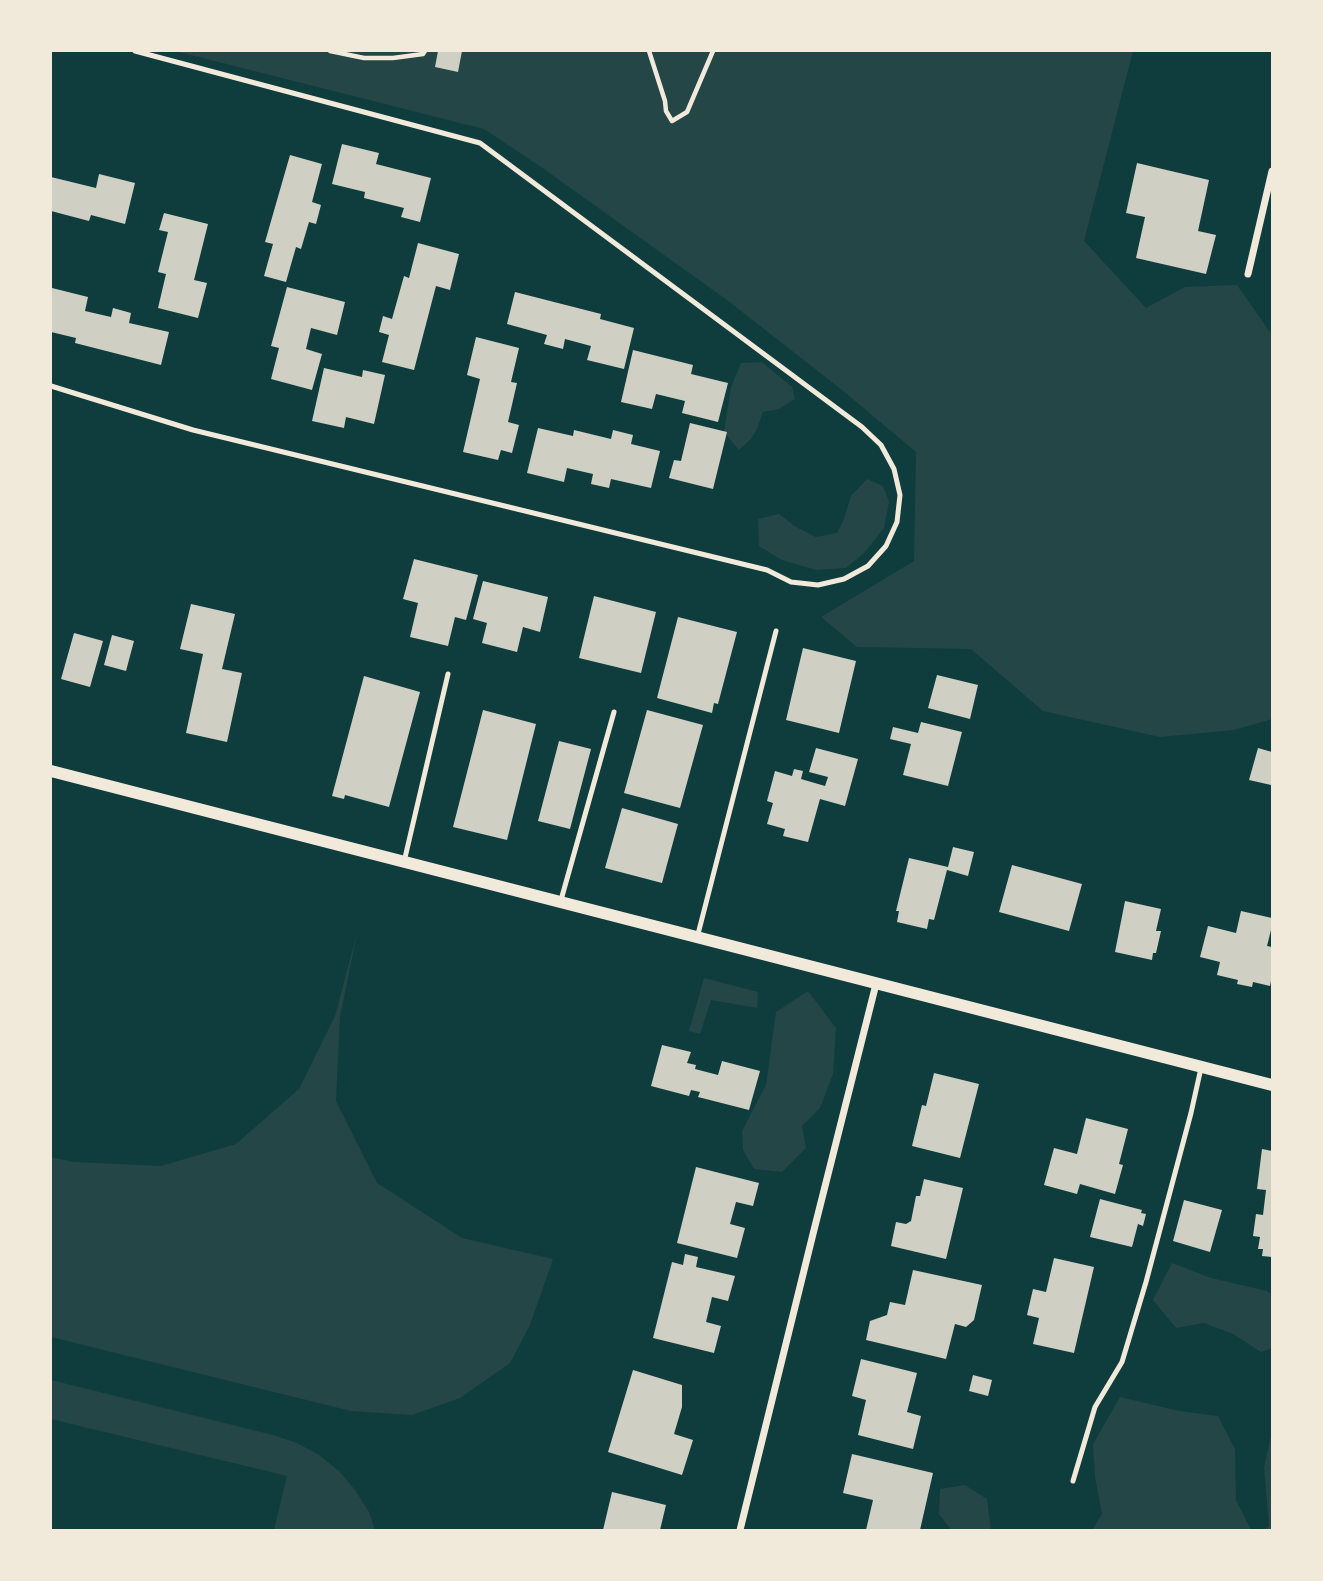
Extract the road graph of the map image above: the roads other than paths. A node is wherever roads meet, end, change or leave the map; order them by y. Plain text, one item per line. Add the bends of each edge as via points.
1 (135, 51) edge
2 (1272, 171) edge
3 (1248, 274) dead end
4 (51, 386) edge
5 (776, 631) dead end
6 (447, 674) dead end
7 (614, 712) dead end
8 (51, 771) edge
9 (404, 862) junction
10 (560, 902) junction
11 (697, 938) junction
12 (876, 984) junction
13 (1202, 1067) junction
14 (1272, 1085) edge
15 (1073, 1481) dead end
16 (740, 1530) edge

1 - 4 lane via 480,143 862,427 881,445 894,469 900,495 897,522 886,546 868,566 844,579 818,585 791,582 767,570 193,430
2 - 3 street
5 - 11 lane
6 - 9 lane
7 - 10 lane
8 - 9 street
9 - 10 street
10 - 11 street
11 - 12 street
12 - 13 street
12 - 16 street
13 - 14 street
13 - 15 lane via 1122,1362 1095,1407

